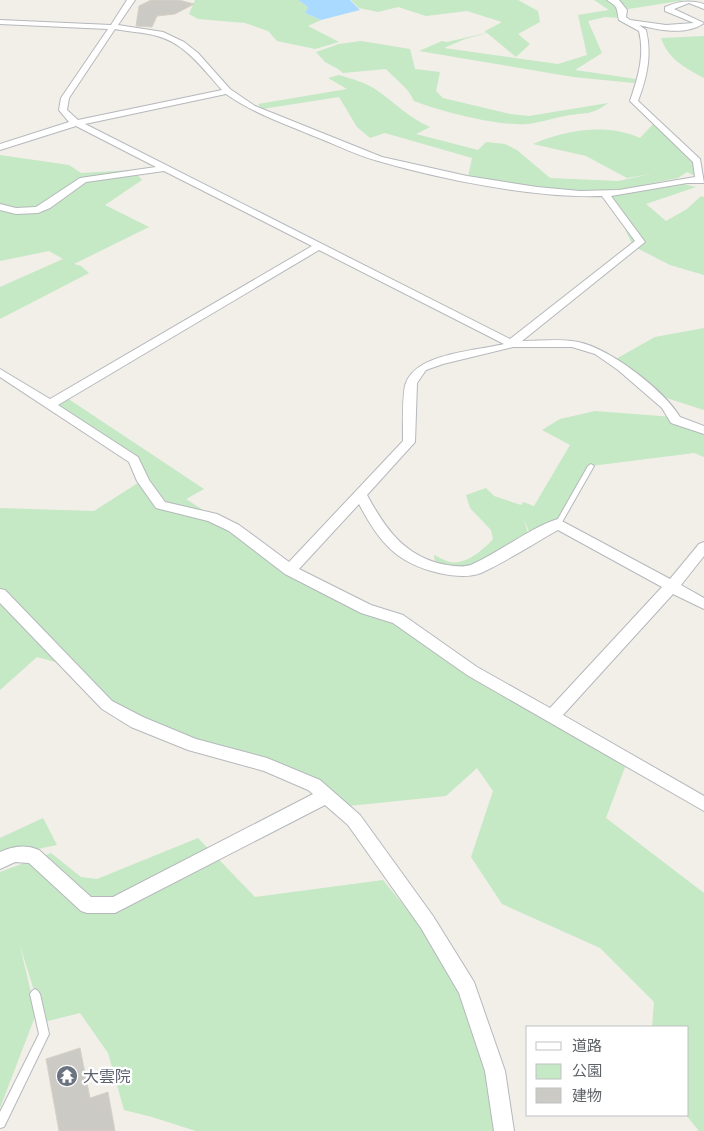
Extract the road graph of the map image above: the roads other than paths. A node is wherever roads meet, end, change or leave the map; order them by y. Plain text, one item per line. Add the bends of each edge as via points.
1 (130, 0) edge
2 (615, 0) edge
3 (704, 7) edge
4 (622, 18) junction
5 (3, 22) edge
6 (113, 27) junction
7 (0, 30) edge
8 (227, 91) junction
9 (76, 123) junction
10 (0, 147) edge
11 (164, 168) junction
12 (702, 179) edge
13 (604, 193) junction
14 (0, 207) edge
15 (317, 247) junction
16 (512, 344) junction
17 (0, 372) edge
18 (50, 404) junction
19 (704, 430) edge
20 (590, 466) dead end
21 (360, 495) junction
22 (558, 524) junction
23 (704, 547) edge
24 (290, 570) junction
25 (672, 586) junction
26 (0, 594) edge
27 (704, 604) edge
28 (552, 717) junction
29 (326, 796) junction
30 (704, 804) edge
31 (0, 861) edge
32 (35, 994) dead end
33 (0, 1123) edge
34 (504, 1131) edge

1 - 6 street
2 - 4 street via 623,10
3 - 4 street via 689,0 668,9 700,23 693,26 648,26
4 - 12 street via 642,30 646,42 646,68 634,101 697,161
5 - 6 street
5 - 7 street
6 - 8 street via 160,34 181,44
6 - 9 street via 65,98 63,110
8 - 9 street
8 - 13 street via 252,108 379,159 506,186
9 - 10 street
9 - 11 street
11 - 14 street via 83,180 50,205 32,212
11 - 15 street
12 - 13 street
13 - 16 street via 640,242
15 - 16 street
15 - 18 street
16 - 19 street via 573,344 599,352 667,406 675,420
16 - 21 street via 422,368 411,383 409,442
17 - 18 street
18 - 24 street via 135,461 143,481 161,505 212,517
20 - 22 lane
21 - 22 street via 381,533 402,555 432,568 464,573
21 - 24 street
22 - 25 street
23 - 25 street
24 - 28 street via 366,609 398,619 472,671
25 - 27 street
25 - 28 street
26 - 29 street via 107,705 137,722 194,745 267,765 314,785
28 - 30 street
29 - 31 street via 116,904 87,905 33,855 14,854
29 - 34 street via 354,820 427,922 467,989 495,1071
32 - 33 lane via 44,1034

